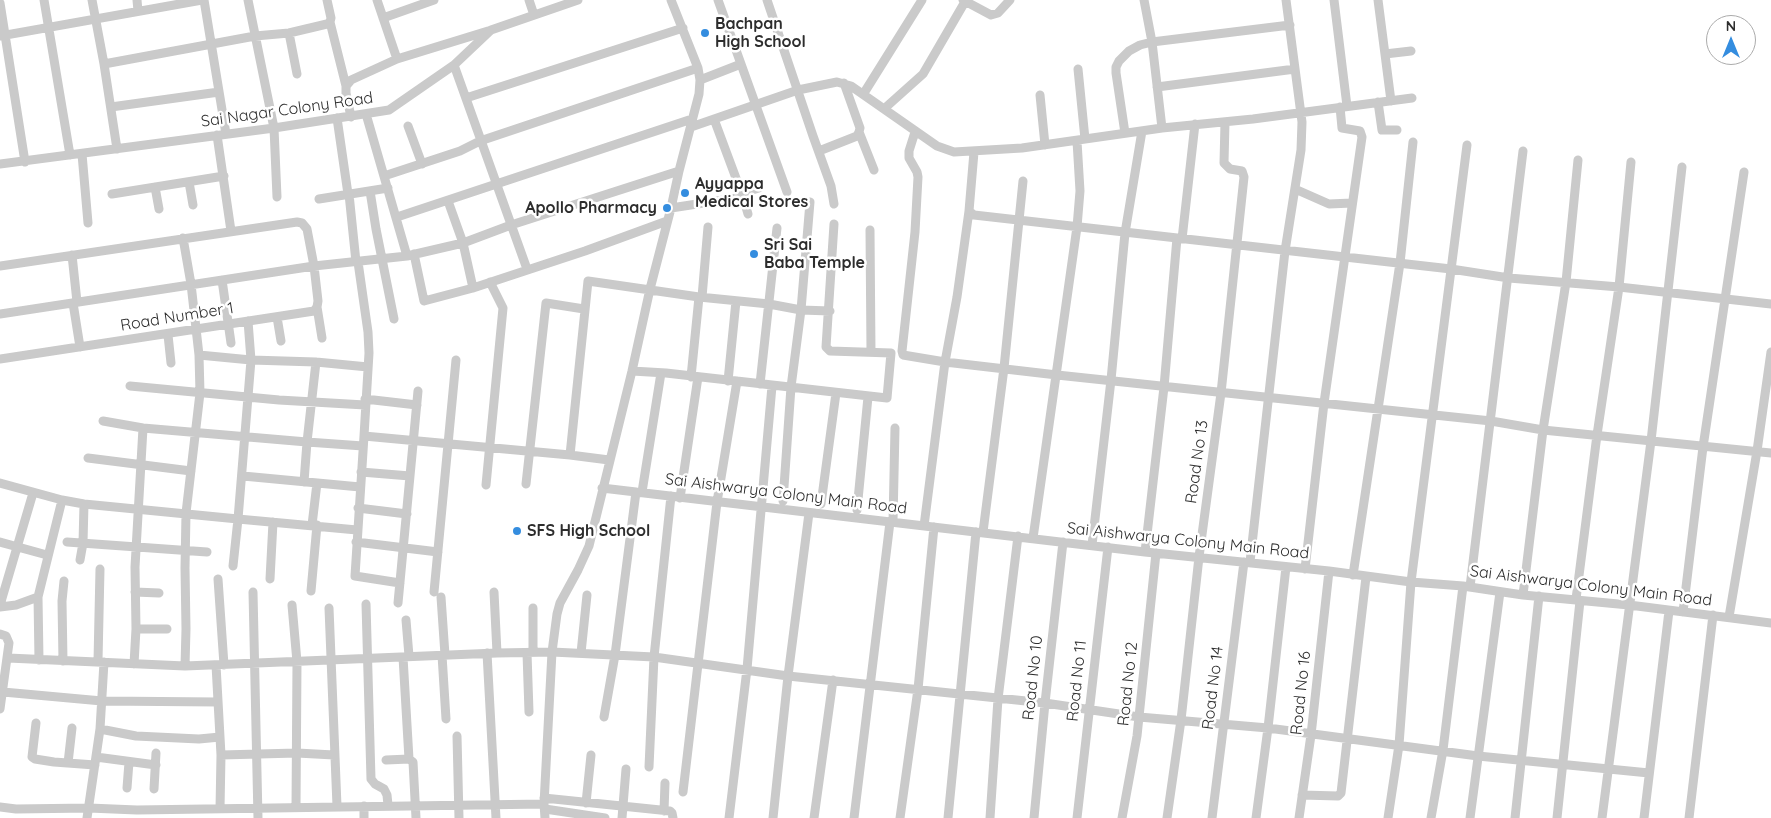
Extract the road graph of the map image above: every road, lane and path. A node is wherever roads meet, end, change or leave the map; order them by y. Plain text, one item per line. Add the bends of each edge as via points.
1 (44, 0) edge
2 (92, 0) edge
3 (137, 0) edge
4 (203, 0) edge
5 (248, 0) edge
6 (327, 0) edge
7 (377, 0) edge
8 (434, 0) edge
9 (529, 0) edge
10 (578, 0) edge
11 (672, 0) edge
12 (718, 0) edge
13 (767, 0) edge
14 (922, 0) edge
15 (965, 0) edge
16 (1010, 0) edge
17 (1144, 0) edge
18 (1286, 0) edge
19 (1334, 0) edge
20 (1378, 0) edge
21 (0, 3) edge
22 (138, 11) junction
23 (534, 15) junction
24 (383, 18) junction
25 (95, 19) junction
26 (330, 22) junction
27 (1290, 25) junction
28 (48, 27) junction
29 (683, 28) junction
30 (491, 30) junction
31 (288, 33) junction
32 (2, 36) edge
33 (255, 36) junction
34 (1152, 42) junction
35 (211, 43) junction
36 (1411, 51) dead end
37 (1385, 54) junction
38 (397, 60) junction
39 (104, 64) junction
40 (741, 64) junction
41 (454, 65) junction
42 (698, 68) junction
43 (1078, 69) dead end
44 (1295, 69) junction
45 (297, 74) dead end
46 (700, 80) junction
47 (844, 83) junction
48 (346, 86) junction
49 (1157, 86) junction
50 (798, 90) junction
51 (218, 92) junction
52 (864, 93) junction
53 (1040, 95) dead end
54 (466, 98) junction
55 (1412, 98) dead end
56 (1391, 101) junction
57 (1378, 102) junction
58 (756, 105) junction
59 (1344, 106) junction
60 (111, 107) junction
61 (885, 108) junction
62 (1300, 112) junction
63 (366, 114) junction
64 (352, 116) junction
65 (337, 118) junction
66 (714, 120) junction
67 (1225, 122) junction
68 (692, 123) junction
69 (1195, 124) junction
70 (408, 126) dead end
71 (274, 128) junction
72 (1162, 128) junction
73 (1397, 130) dead end
74 (1142, 131) junction
75 (859, 132) junction
76 (916, 132) junction
77 (1125, 133) junction
78 (222, 135) junction
79 (1081, 140) junction
80 (480, 141) junction
81 (1413, 142) dead end
82 (1045, 145) junction
83 (1467, 145) dead end
84 (117, 149) junction
85 (819, 151) junction
86 (1523, 151) dead end
87 (974, 152) junction
88 (82, 154) junction
89 (70, 155) junction
90 (1578, 160) dead end
91 (25, 162) junction
92 (1631, 162) dead end
93 (0, 164) edge
94 (422, 164) junction
95 (1682, 167) dead end
96 (874, 170) dead end
97 (679, 171) junction
98 (1744, 172) dead end
99 (224, 176) junction
100 (384, 176) junction
101 (1022, 181) dead end
102 (189, 182) junction
103 (496, 183) junction
104 (155, 188) junction
105 (388, 188) junction
106 (759, 188) dead end
107 (1295, 189) junction
108 (370, 191) junction
109 (787, 192) dead end
110 (112, 194) dead end
111 (349, 194) junction
112 (742, 195) junction
113 (276, 197) dead end
114 (319, 199) dead end
115 (448, 201) junction
116 (810, 202) dead end
117 (1352, 203) junction
118 (834, 204) dead end
119 (193, 205) dead end
120 (671, 208) junction
121 (159, 209) dead end
122 (969, 212) junction
123 (748, 214) dead end
124 (396, 217) junction
125 (1019, 220) junction
126 (667, 221) junction
127 (88, 223) dead end
128 (834, 224) dead end
129 (511, 225) junction
130 (708, 227) dead end
131 (1077, 227) junction
132 (776, 228) dead end
133 (870, 230) dead end
134 (231, 232) junction
135 (1125, 233) junction
136 (183, 238) junction
137 (1179, 239) junction
138 (463, 243) junction
139 (1238, 244) junction
140 (1285, 251) junction
141 (72, 255) junction
142 (411, 255) junction
143 (1344, 257) junction
144 (382, 258) junction
145 (357, 262) junction
146 (1400, 263) junction
147 (0, 266) edge
148 (314, 266) junction
149 (527, 269) junction
150 (1451, 269) junction
151 (1509, 278) junction
152 (222, 280) junction
153 (490, 282) junction
154 (1566, 282) junction
155 (191, 284) junction
156 (1619, 287) junction
157 (473, 288) junction
158 (650, 289) junction
159 (1668, 293) junction
160 (701, 297) junction
161 (1726, 299) junction
162 (736, 301) junction
163 (75, 302) junction
164 (769, 304) junction
165 (1771, 304) edge
166 (317, 307) junction
167 (584, 309) junction
168 (801, 310) junction
169 (830, 311) junction
170 (0, 314) edge
171 (277, 317) junction
172 (394, 319) dead end
173 (248, 321) junction
174 (228, 324) junction
175 (196, 329) junction
176 (168, 334) junction
177 (322, 338) dead end
178 (280, 341) dead end
179 (231, 344) dead end
180 (80, 347) junction
181 (871, 352) junction
182 (1771, 352) edge
183 (199, 354) junction
184 (0, 359) edge
185 (251, 360) junction
186 (456, 360) dead end
187 (316, 362) junction
188 (945, 362) junction
189 (171, 363) dead end
190 (368, 367) junction
191 (1004, 368) junction
192 (632, 371) junction
193 (661, 373) junction
194 (1057, 375) junction
195 (694, 377) junction
196 (1111, 380) junction
197 (732, 381) junction
198 (760, 384) junction
199 (130, 386) dead end
200 (772, 386) junction
201 (1164, 387) junction
202 (791, 388) junction
203 (418, 391) dead end
204 (200, 393) junction
205 (836, 393) junction
206 (1221, 393) junction
207 (248, 397) junction
208 (868, 397) junction
209 (1268, 397) junction
210 (313, 402) junction
211 (365, 402) junction
212 (1324, 403) junction
213 (417, 405) junction
214 (1377, 409) junction
215 (1433, 416) junction
216 (103, 421) dead end
217 (1491, 421) junction
218 (143, 428) junction
219 (895, 428) dead end
220 (1543, 430) junction
221 (196, 433) junction
222 (1597, 435) junction
223 (364, 436) junction
224 (245, 437) junction
225 (413, 440) junction
226 (1651, 441) junction
227 (307, 442) junction
228 (449, 444) junction
229 (363, 446) junction
230 (1703, 447) junction
231 (489, 448) junction
232 (530, 451) junction
233 (1757, 452) junction
234 (1771, 453) edge
235 (570, 455) junction
236 (88, 458) dead end
237 (610, 460) junction
238 (141, 464) junction
239 (191, 471) junction
240 (361, 472) junction
241 (243, 476) junction
242 (410, 476) junction
243 (304, 482) junction
244 (0, 483) edge
245 (317, 483) junction
246 (526, 484) dead end
247 (486, 485) dead end
248 (360, 487) junction
249 (602, 488) junction
250 (639, 492) junction
251 (33, 493) junction
252 (675, 497) junction
253 (62, 500) junction
254 (783, 501) dead end
255 (717, 502) junction
256 (84, 504) junction
257 (821, 504) dead end
258 (139, 508) junction
259 (358, 508) junction
260 (762, 508) junction
261 (857, 510) dead end
262 (186, 513) junction
263 (809, 513) junction
264 (407, 514) junction
265 (238, 519) junction
266 (273, 522) junction
267 (891, 522) junction
268 (315, 525) junction
269 (929, 526) junction
270 (357, 530) junction
271 (980, 532) junction
272 (1018, 536) junction
273 (1034, 538) junction
274 (0, 542) edge
275 (67, 542) dead end
276 (356, 542) junction
277 (1064, 542) junction
278 (83, 543) junction
279 (1092, 545) junction
280 (17, 546) junction
281 (136, 547) junction
282 (1108, 547) junction
283 (404, 549) junction
284 (185, 551) junction
285 (207, 552) dead end
286 (438, 552) junction
287 (1146, 552) junction
288 (1156, 552) junction
289 (47, 556) junction
290 (1199, 558) junction
291 (80, 560) dead end
292 (1247, 562) junction
293 (233, 566) dead end
294 (1286, 567) junction
295 (1305, 568) junction
296 (100, 569) dead end
297 (1329, 571) junction
298 (1353, 575) junction
299 (1366, 576) junction
300 (218, 579) dead end
301 (270, 579) dead end
302 (64, 581) dead end
303 (1411, 582) junction
304 (400, 583) junction
305 (1466, 587) junction
306 (311, 591) dead end
307 (135, 592) junction
308 (253, 592) dead end
309 (494, 592) dead end
310 (1500, 592) junction
311 (159, 593) dead end
312 (587, 595) dead end
313 (1523, 595) junction
314 (38, 596) junction
315 (1539, 596) junction
316 (1578, 600) junction
317 (398, 603) dead end
318 (366, 604) dead end
319 (292, 605) dead end
320 (1629, 605) junction
321 (0, 606) edge
322 (328, 608) dead end
323 (534, 608) dead end
324 (1669, 611) junction
325 (1683, 612) junction
326 (1713, 615) junction
327 (1730, 617) junction
328 (406, 620) dead end
329 (1771, 623) edge
330 (136, 629) junction
331 (167, 629) dead end
332 (0, 634) edge
333 (530, 652) junction
334 (552, 652) junction
335 (487, 653) junction
336 (497, 653) junction
337 (581, 653) junction
338 (443, 655) junction
339 (615, 655) junction
340 (406, 656) junction
341 (654, 657) junction
342 (8, 658) junction
343 (368, 658) junction
344 (331, 659) junction
345 (39, 660) junction
346 (63, 661) junction
347 (101, 662) junction
348 (297, 662) junction
349 (699, 662) junction
350 (256, 663) junction
351 (134, 664) junction
352 (220, 665) junction
353 (185, 666) junction
354 (747, 669) junction
355 (788, 676) junction
356 (832, 680) junction
357 (872, 684) junction
358 (918, 689) junction
359 (3, 692) junction
360 (961, 694) junction
361 (998, 699) junction
362 (102, 701) junction
363 (218, 702) junction
364 (1045, 703) junction
365 (0, 709) edge
366 (1089, 710) junction
367 (529, 712) dead end
368 (1139, 717) junction
369 (604, 718) dead end
370 (446, 719) dead end
371 (1181, 720) junction
372 (36, 723) dead end
373 (1224, 724) junction
374 (72, 728) dead end
375 (1268, 728) junction
376 (100, 729) junction
377 (1312, 735) junction
378 (457, 736) dead end
379 (220, 737) junction
380 (1346, 740) junction
381 (1399, 745) junction
382 (1442, 750) junction
383 (297, 753) junction
384 (156, 754) dead end
385 (257, 754) junction
386 (221, 755) junction
387 (334, 755) junction
388 (592, 755) dead end
389 (1478, 756) junction
390 (408, 759) junction
391 (386, 760) dead end
392 (1521, 760) junction
393 (96, 761) junction
394 (129, 762) junction
395 (68, 763) junction
396 (156, 765) junction
397 (1563, 765) junction
398 (649, 767) dead end
399 (626, 769) dead end
400 (1607, 770) junction
401 (1650, 773) junction
402 (665, 783) dead end
403 (127, 788) dead end
404 (154, 789) dead end
405 (683, 792) dead end
406 (1302, 795) junction
407 (558, 800) junction
408 (586, 803) junction
409 (459, 804) junction
410 (496, 804) junction
411 (388, 805) junction
412 (416, 805) junction
413 (337, 806) junction
414 (364, 806) junction
415 (624, 806) junction
416 (0, 807) edge
417 (296, 807) junction
418 (544, 807) edge
419 (89, 808) junction
420 (220, 809) junction
421 (558, 811) junction
422 (664, 811) junction
423 (42, 813) edge
424 (258, 813) edge
425 (132, 814) edge
426 (178, 814) edge
427 (210, 814) edge
428 (584, 817) edge
429 (87, 818) edge
430 (364, 818) edge
431 (416, 818) edge
432 (459, 818) edge
433 (496, 818) edge
434 (605, 818) edge
435 (622, 818) edge
436 (673, 818) edge
437 (729, 818) edge
438 (773, 818) edge
439 (814, 818) edge
440 (854, 818) edge
441 (900, 818) edge
442 (948, 818) edge
443 (990, 818) edge
444 (1034, 818) edge
445 (1077, 818) edge
446 (1122, 818) edge
447 (1167, 818) edge
448 (1212, 818) edge
449 (1256, 818) edge
450 (1299, 818) edge
451 (1388, 818) edge
452 (1431, 818) edge
453 (1470, 818) edge
454 (1515, 818) edge
455 (1557, 818) edge
456 (1602, 818) edge
457 (1644, 818) edge
458 (1689, 818) edge

1 - 28 street
2 - 25 street
3 - 22 street
4 - 22 street
4 - 35 street
5 - 33 street
6 - 26 street
7 - 24 street
8 - 24 street
9 - 23 street
10 - 23 street, Sai Nagar Colony Road
11 - 29 street
12 - 40 street
13 - 50 street
14 - 52 street
15 - 16 street via 994,15
15 - 61 street via 923,74
17 - 34 street
18 - 27 street, Road No 14
19 - 59 street
20 - 37 street
21 - 32 street
22 - 25 street
23 - 30 street, Sai Nagar Colony Road
24 - 38 street
25 - 28 street
25 - 39 street
26 - 31 street
26 - 48 street
27 - 34 street
27 - 44 street, Road No 14
28 - 32 street
28 - 89 street
29 - 42 street
29 - 54 street
30 - 38 street
30 - 41 street, Sai Nagar Colony Road
31 - 33 street
31 - 45 street
32 - 91 street
33 - 35 street
33 - 71 street
34 - 49 street
34 - 77 street via 1129,51 1116,67
35 - 39 street
35 - 51 street
36 - 37 street
37 - 56 street
38 - 48 street via 350,80
39 - 60 street
40 - 46 street
40 - 58 street
41 - 54 street
41 - 63 street, Sai Nagar Colony Road via 389,110
42 - 46 street
42 - 80 street
43 - 79 street
44 - 49 street
44 - 62 street, Road No 14
46 - 68 street
47 - 50 street via 826,83
47 - 52 street
47 - 75 street
48 - 64 street
49 - 72 street
50 - 58 street
50 - 85 street
51 - 60 street
51 - 78 street
52 - 61 street
53 - 82 street
54 - 80 street
55 - 56 street
56 - 57 street
57 - 59 street
57 - 73 street via 1382,130
58 - 66 street
58 - 109 street
59 - 62 street
59 - 117 street via 1342,128 1361,132
60 - 84 street
61 - 76 street
62 - 67 street
62 - 107 street, Road No 14 via 1301,150
63 - 64 street, Sai Nagar Colony Road
63 - 100 street
64 - 65 street, Sai Nagar Colony Road
65 - 71 street, Sai Nagar Colony Road
65 - 111 street
66 - 68 street
66 - 112 street
67 - 69 street
67 - 139 street, Road No 13 via 1224,162 1230,169 1244,174
68 - 97 street
68 - 103 street
69 - 72 street
69 - 137 street
70 - 94 street
71 - 78 street, Sai Nagar Colony Road
71 - 113 street
72 - 74 street
74 - 77 street
74 - 135 street
75 - 85 street via 857,136
75 - 96 street
76 - 87 street via 937,146 954,152
76 - 188 street via 909,151 918,177 902,351 906,356
77 - 79 street
78 - 84 street, Sai Nagar Colony Road
78 - 99 street
79 - 82 street
79 - 131 street
80 - 94 street
80 - 103 street
81 - 146 street
82 - 87 street
83 - 150 street
84 - 88 street, Sai Nagar Colony Road
85 - 118 street
86 - 151 street
87 - 122 street
88 - 89 street, Sai Nagar Colony Road
88 - 127 street
89 - 91 street, Sai Nagar Colony Road
90 - 154 street
91 - 93 street, Sai Nagar Colony Road
92 - 156 street
94 - 100 street
95 - 159 street
97 - 120 street
97 - 129 street
98 - 161 street
99 - 102 street
99 - 134 street
100 - 105 street
101 - 125 street
102 - 104 street
102 - 119 street
103 - 115 street
103 - 129 street
104 - 110 street
104 - 121 street
105 - 108 street
105 - 124 street
106 - 112 street
107 - 117 street via 1329,204
107 - 140 street, Road No 14
108 - 111 street
108 - 144 street
111 - 114 street
111 - 145 street
112 - 120 street
112 - 123 street
115 - 124 street
115 - 138 street
116 - 168 street
117 - 143 street
120 - 126 street
122 - 125 street
122 - 188 street
124 - 142 street
125 - 131 street
125 - 191 street
126 - 149 street
126 - 158 street
128 - 169 street
129 - 138 street
129 - 149 street
130 - 160 street
131 - 135 street
131 - 194 street
132 - 164 street
133 - 181 street
134 - 136 street
134 - 148 street via 302,223 307,229
135 - 137 street
135 - 196 street
136 - 141 street
136 - 155 street
137 - 139 street
137 - 201 street
138 - 142 street
138 - 157 street
139 - 140 street
139 - 206 street, Road No 13
140 - 143 street
140 - 209 street, Road No 14
141 - 147 street
141 - 163 street
142 - 144 street
142 - 157 street via 424,302
143 - 146 street
143 - 212 street
144 - 145 street
144 - 172 street
145 - 148 street
145 - 190 street via 368,332
146 - 150 street
146 - 214 street
148 - 152 street
148 - 166 street
149 - 153 street
150 - 151 street
150 - 215 street
151 - 154 street
151 - 217 street
152 - 155 street
152 - 174 street
153 - 157 street
153 - 231 street via 503,308
154 - 156 street
154 - 220 street
155 - 163 street
155 - 175 street
156 - 159 street
156 - 222 street
158 - 160 street
158 - 167 street via 588,281
158 - 192 street
159 - 161 street
159 - 226 street
160 - 162 street
160 - 195 street
161 - 165 street
161 - 230 street
162 - 164 street
162 - 197 street
163 - 170 street
163 - 180 street
164 - 168 street
164 - 198 street
166 - 171 street, Road Number 1 via 314,311
166 - 177 street
167 - 232 street via 546,303
167 - 235 street
168 - 169 street
168 - 202 street
169 - 181 street via 827,350
171 - 173 street, Road Number 1
171 - 178 street
173 - 174 street, Road Number 1
173 - 185 street
174 - 175 street, Road Number 1
174 - 179 street
175 - 176 street, Road Number 1
175 - 183 street
176 - 180 street, Road Number 1
176 - 189 street
180 - 184 street, Road Number 1
181 - 208 street via 891,353 887,398
182 - 233 street
183 - 185 street
183 - 204 street
185 - 187 street
185 - 207 street
186 - 228 street
187 - 190 street
187 - 210 street
188 - 191 street
188 - 269 street
190 - 211 street
191 - 194 street
191 - 271 street
192 - 193 street
192 - 237 street
193 - 195 street
193 - 250 street
194 - 196 street
194 - 273 street
195 - 197 street
195 - 252 street
196 - 201 street
196 - 279 street
197 - 198 street
197 - 255 street
198 - 200 street
199 - 204 street
200 - 202 street
200 - 260 street
201 - 206 street
201 - 287 street
202 - 205 street
202 - 254 street
203 - 213 street
204 - 207 street
204 - 221 street
205 - 208 street
205 - 257 street
206 - 209 street
206 - 290 street, Road No 13
207 - 210 street
207 - 224 street
208 - 261 street
209 - 212 street
209 - 292 street, Road No 14
210 - 211 street
210 - 227 street
211 - 213 street
211 - 223 street
212 - 214 street
212 - 295 street
213 - 225 street
214 - 215 street
214 - 298 street
215 - 217 street
215 - 303 street
216 - 218 street
217 - 220 street
217 - 305 street
218 - 221 street
218 - 238 street
219 - 267 street
220 - 222 street
220 - 313 street
221 - 224 street
221 - 239 street
222 - 226 street
222 - 316 street
223 - 225 street
223 - 229 street
224 - 227 street
224 - 241 street
225 - 228 street
225 - 242 street
226 - 230 street
226 - 320 street
227 - 229 street
227 - 243 street
228 - 231 street
228 - 286 street
229 - 240 street
230 - 233 street
230 - 325 street
231 - 232 street
231 - 247 street
232 - 235 street
232 - 246 street
233 - 234 street
233 - 327 street
235 - 237 street
236 - 238 street
237 - 249 street
238 - 239 street
238 - 258 street
239 - 262 street
240 - 242 street
240 - 248 street
241 - 243 street
241 - 265 street
242 - 264 street
243 - 245 street
244 - 251 street
245 - 248 street
245 - 268 street
248 - 259 street
249 - 250 street, Sai Aishwarya Colony Main Road
249 - 334 street via 589,546 560,603
250 - 252 street, Sai Aishwarya Colony Main Road
250 - 339 street
251 - 253 street
251 - 280 street
252 - 255 street, Sai Aishwarya Colony Main Road
252 - 341 street
253 - 256 street
253 - 289 street
255 - 260 street, Sai Aishwarya Colony Main Road
255 - 349 street
256 - 258 street
256 - 278 street
258 - 262 street
258 - 281 street
259 - 264 street
259 - 270 street
260 - 263 street, Sai Aishwarya Colony Main Road
260 - 354 street
262 - 265 street
262 - 284 street
263 - 267 street, Sai Aishwarya Colony Main Road
263 - 355 street
264 - 283 street
265 - 266 street
265 - 293 street
266 - 268 street
266 - 301 street
267 - 269 street, Sai Aishwarya Colony Main Road
267 - 357 street
268 - 270 street
268 - 306 street
269 - 271 street, Sai Aishwarya Colony Main Road
269 - 358 street
270 - 276 street
271 - 272 street, Sai Aishwarya Colony Main Road
271 - 360 street
272 - 273 street, Sai Aishwarya Colony Main Road
272 - 361 street
273 - 277 street, Sai Aishwarya Colony Main Road
274 - 280 street
275 - 278 street
276 - 283 street
276 - 304 street via 355,576
277 - 279 street, Sai Aishwarya Colony Main Road
277 - 364 street, Road No 10
278 - 281 street
278 - 291 street
279 - 282 street, Sai Aishwarya Colony Main Road
280 - 289 street
280 - 321 street
281 - 284 street
281 - 307 street
282 - 287 street, Sai Aishwarya Colony Main Road
282 - 366 street, Road No 11
283 - 286 street
283 - 304 street
284 - 285 street
284 - 353 street
286 - 338 street
287 - 288 street, Sai Aishwarya Colony Main Road
288 - 290 street, Sai Aishwarya Colony Main Road
288 - 368 street, Road No 12
289 - 314 street
290 - 292 street, Sai Aishwarya Colony Main Road
290 - 371 street, Road No 13
292 - 294 street, Sai Aishwarya Colony Main Road
292 - 373 street, Road No 14
294 - 295 street, Sai Aishwarya Colony Main Road
294 - 375 street
295 - 297 street, Sai Aishwarya Colony Main Road
296 - 347 street
297 - 298 street, Sai Aishwarya Colony Main Road
297 - 377 street, Road No 16
298 - 299 street, Sai Aishwarya Colony Main Road
299 - 303 street, Sai Aishwarya Colony Main Road
299 - 380 street
300 - 352 street
302 - 346 street
303 - 305 street, Sai Aishwarya Colony Main Road
303 - 381 street
304 - 317 street
305 - 310 street, Sai Aishwarya Colony Main Road
305 - 382 street
307 - 311 street
307 - 330 street
308 - 350 street
309 - 336 street
310 - 313 street, Sai Aishwarya Colony Main Road
310 - 389 street
312 - 337 street
313 - 315 street, Sai Aishwarya Colony Main Road
314 - 321 street via 16,605
314 - 345 street
315 - 316 street, Sai Aishwarya Colony Main Road
315 - 392 street
316 - 320 street, Sai Aishwarya Colony Main Road
316 - 397 street
318 - 343 street
319 - 348 street
320 - 324 street, Sai Aishwarya Colony Main Road
320 - 400 street
322 - 344 street
323 - 333 street
324 - 325 street, Sai Aishwarya Colony Main Road
324 - 401 street
325 - 326 street, Sai Aishwarya Colony Main Road
326 - 327 street, Sai Aishwarya Colony Main Road
326 - 458 street
327 - 329 street, Sai Aishwarya Colony Main Road
328 - 340 street
330 - 331 street
330 - 351 street
332 - 342 street via 8,638
333 - 334 street
333 - 336 street
333 - 367 street
334 - 337 street
334 - 418 street
335 - 336 street
335 - 338 street
335 - 410 street
337 - 339 street
338 - 340 street
338 - 370 street
339 - 341 street
339 - 369 street
340 - 343 street
340 - 390 street
341 - 349 street
341 - 398 street
342 - 345 street
342 - 359 street
343 - 344 street
343 - 411 street via 372,779 384,789
344 - 348 street
344 - 387 street
345 - 346 street
346 - 347 street
347 - 351 street
347 - 362 street
348 - 350 street
348 - 383 street
349 - 354 street
349 - 405 street
350 - 352 street
350 - 385 street
351 - 353 street
352 - 353 street
352 - 363 street
354 - 355 street
354 - 437 street
355 - 356 street
355 - 438 street
356 - 357 street
356 - 439 street
357 - 358 street
357 - 440 street
358 - 360 street
358 - 441 street
359 - 362 street
359 - 365 street
360 - 361 street
360 - 442 street
361 - 364 street
361 - 443 street
362 - 363 street
362 - 376 street
363 - 379 street
364 - 366 street
364 - 444 street, Road No 10
366 - 368 street
366 - 445 street, Road No 11
368 - 371 street
368 - 446 street, Road No 12
371 - 373 street
371 - 447 street, Road No 13
372 - 395 street via 32,757
373 - 375 street
373 - 448 street, Road No 14
374 - 395 street
375 - 377 street
375 - 449 street
376 - 379 street via 136,736
376 - 393 street
377 - 380 street
377 - 406 street, Road No 16
378 - 409 street
379 - 386 street
380 - 381 street
380 - 406 street via 1341,793 1338,796
381 - 382 street
381 - 451 street
382 - 389 street
382 - 452 street
383 - 385 street
383 - 387 street
383 - 417 street
384 - 396 street
385 - 386 street
385 - 424 street
386 - 420 street
387 - 413 street
388 - 408 street
389 - 392 street
389 - 453 street
390 - 391 street
390 - 412 street via 413,762
392 - 397 street
392 - 454 street
393 - 394 street
393 - 395 street
393 - 419 street
394 - 396 street
394 - 403 street
396 - 404 street
397 - 400 street
397 - 455 street
399 - 415 street
400 - 401 street
400 - 456 street
401 - 457 street
402 - 422 street
406 - 450 street, Road No 16
407 - 408 street
407 - 418 street
407 - 421 street
408 - 415 street
409 - 410 street
409 - 412 street
409 - 432 street
410 - 418 street
410 - 433 street
411 - 412 street
411 - 414 street
412 - 431 street
413 - 414 street
413 - 417 street
414 - 430 street
415 - 422 street
415 - 435 street
416 - 423 street
417 - 424 street
418 - 421 street
419 - 423 street
419 - 425 street
419 - 429 street
420 - 424 street
420 - 427 street
421 - 428 street
422 - 436 street via 672,813
425 - 426 street
426 - 427 street
428 - 434 street

